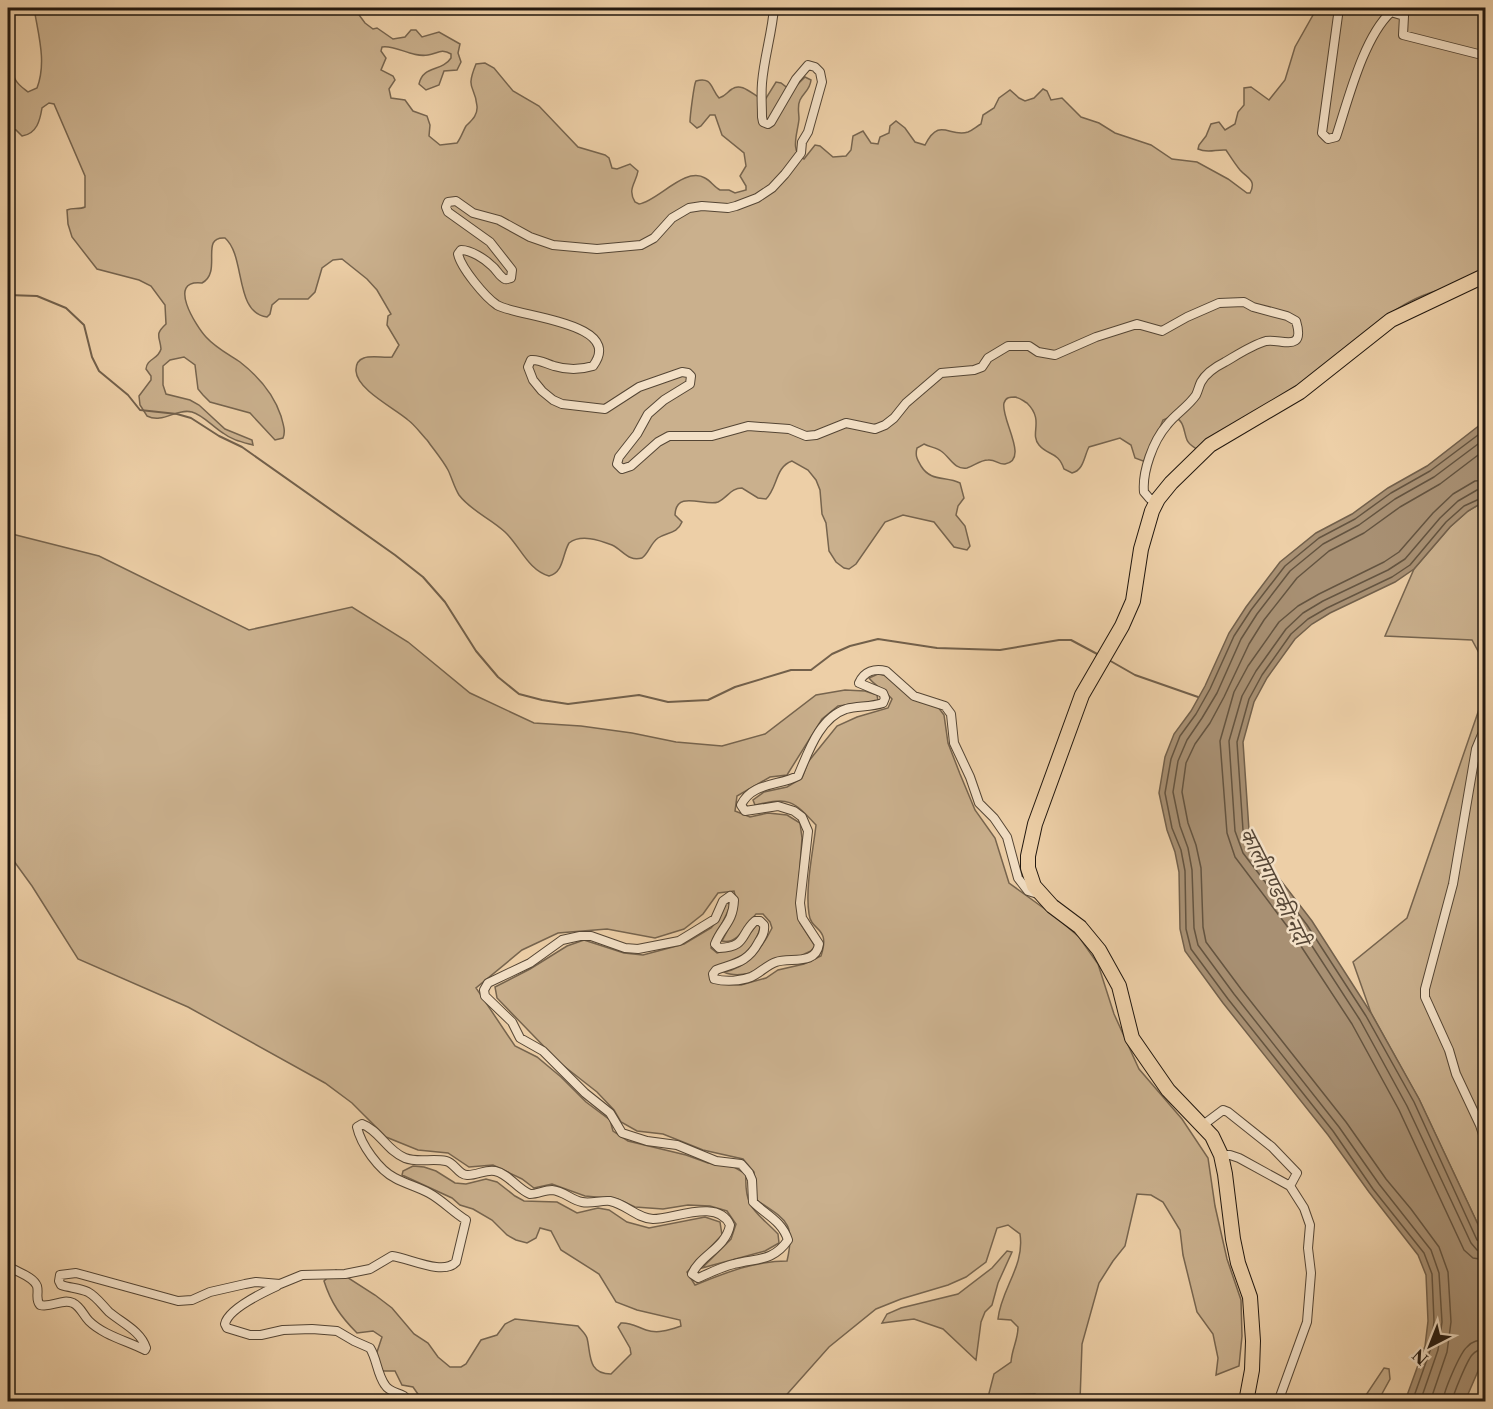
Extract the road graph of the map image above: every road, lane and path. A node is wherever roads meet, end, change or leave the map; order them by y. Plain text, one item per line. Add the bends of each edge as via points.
1 (774, 8) edge
2 (1339, 8) edge
3 (1485, 56) edge
4 (1485, 275) edge
5 (1158, 499) junction
6 (1485, 725) edge
7 (1044, 896) junction
8 (1203, 1125) junction
9 (1485, 1144) edge
10 (1221, 1155) junction
11 (1290, 1186) junction
12 (8, 1266) edge
13 (280, 1284) junction
14 (409, 1401) edge
15 (1246, 1401) edge
16 (1278, 1401) edge

1 - 5 street via 762,84 764,122 768,124 778,112 808,65 820,72 822,82 801,153 772,188 757,198 728,208 688,208 641,245 597,249 553,245 499,220 473,213 456,201 448,202 448,212 490,242 512,270 511,278 502,278 483,259 466,250 459,252 462,264 491,300 508,309 565,323 597,342 600,349 593,366 570,369 531,360 528,367 533,380 562,404 605,409 639,387 688,373 690,384 648,414 619,457 617,464 622,469 669,436 712,436 748,426 789,429 806,436 846,423 875,429 894,418 906,402 941,373 982,367 988,358 1008,346 1029,346 1038,352 1055,354 1137,324 1162,331 1219,303 1244,302 1296,321 1299,331 1291,343 1268,341 1208,372 1197,394 1167,424 1154,447 1143,481 1144,492 1150,499
2 - 3 street via 1322,133 1329,139 1336,137 1367,48 1391,12 1404,16 1403,35
4 - 5 highway via 1390,320 1300,392 1210,445
5 - 7 highway via 1141,549 1133,601 1082,695 1031,841 1028,868 1034,886
6 - 9 street via 1476,749 1445,921 1425,989
7 - 8 highway via 1080,927 1099,950 1119,986 1132,1038 1168,1090
7 - 13 street via 1034,894 1021,883 1007,837 979,803 954,743 951,714 945,706 914,696 886,671 870,671 860,683 883,693 883,704 839,712 818,734 798,776 761,788 747,796 741,806 745,811 788,808 802,817 808,831 800,903 802,918 819,944 819,950 812,956 772,963 751,977 714,979 716,969 742,962 750,955 765,930 760,921 755,921 735,945 719,948 715,944 734,908 730,896 723,901 716,919 679,941 638,949 591,936 562,940 530,963 495,978 484,990 485,996 512,1022 520,1038 543,1051 610,1113 622,1133 670,1143 710,1159 745,1167 752,1180 753,1202 782,1226 788,1240 784,1245 762,1260 734,1263 698,1278 692,1274 694,1269 729,1230 725,1217 698,1212 651,1219 610,1201 582,1202 555,1190 530,1194 498,1172 489,1170 467,1176 444,1160 403,1157 362,1124 357,1127 361,1136 385,1172 429,1192 466,1220 456,1262 443,1268 392,1256 370,1269 302,1275
8 - 10 highway
8 - 11 street via 1224,1110 1228,1112 1289,1162 1297,1173
10 - 11 street via 1239,1158
10 - 15 highway via 1235,1247 1250,1297 1253,1341
11 - 16 street via 1310,1225 1310,1301 1303,1336
12 - 13 street via 33,1280 40,1305 70,1302 88,1321 145,1350 141,1337 94,1296 61,1285 60,1275 76,1273 178,1301 256,1282
13 - 14 street via 255,1295 227,1316 227,1328 250,1335 312,1329 339,1332 370,1348 385,1386

